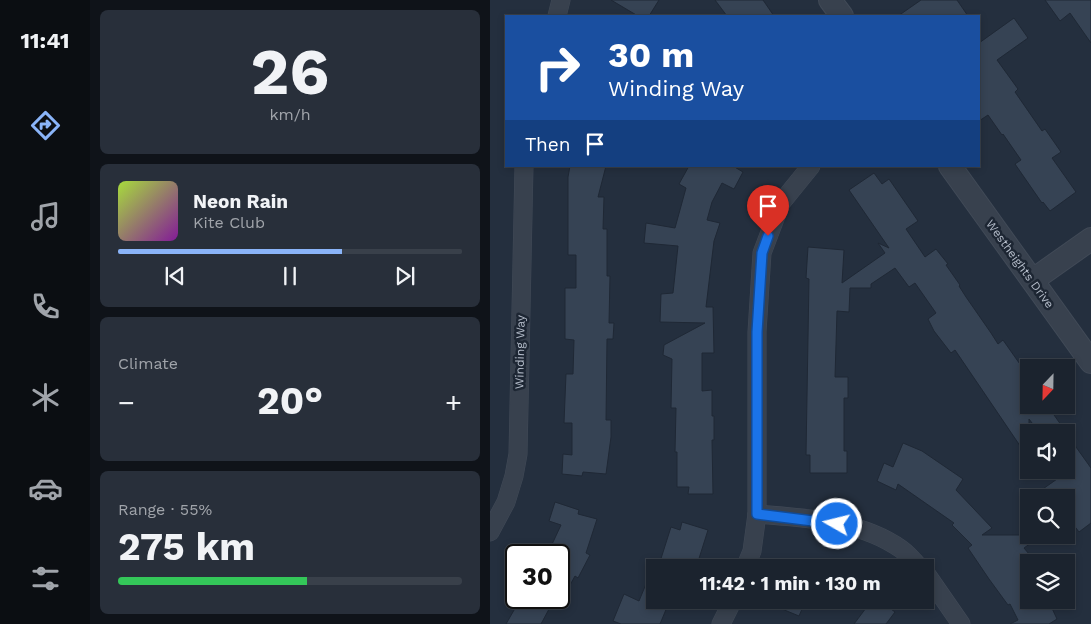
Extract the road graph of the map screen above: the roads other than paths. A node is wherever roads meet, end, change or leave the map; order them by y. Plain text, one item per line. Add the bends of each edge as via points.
1 (561, 0) edge
2 (830, 0) edge
3 (557, 15) edge
4 (841, 15) edge
5 (524, 167) edge
6 (811, 167) edge
7 (951, 167) edge
8 (1091, 239) edge
9 (1033, 280) junction
10 (1091, 362) edge
11 (757, 514) junction
12 (490, 532) edge
13 (749, 559) edge
14 (911, 559) edge
15 (934, 585) edge
16 (728, 609) edge
17 (721, 624) edge
18 (961, 624) edge

1 - 3 street
2 - 4 street
5 - 12 street, Winding Way via 518,454 506,502
6 - 11 street via 781,203 762,253 757,332
7 - 9 street, Westheights Drive
8 - 9 street
9 - 10 street, Westheights Drive
11 - 13 street
11 - 14 street via 837,524 872,533 902,549
15 - 18 street
16 - 17 street

